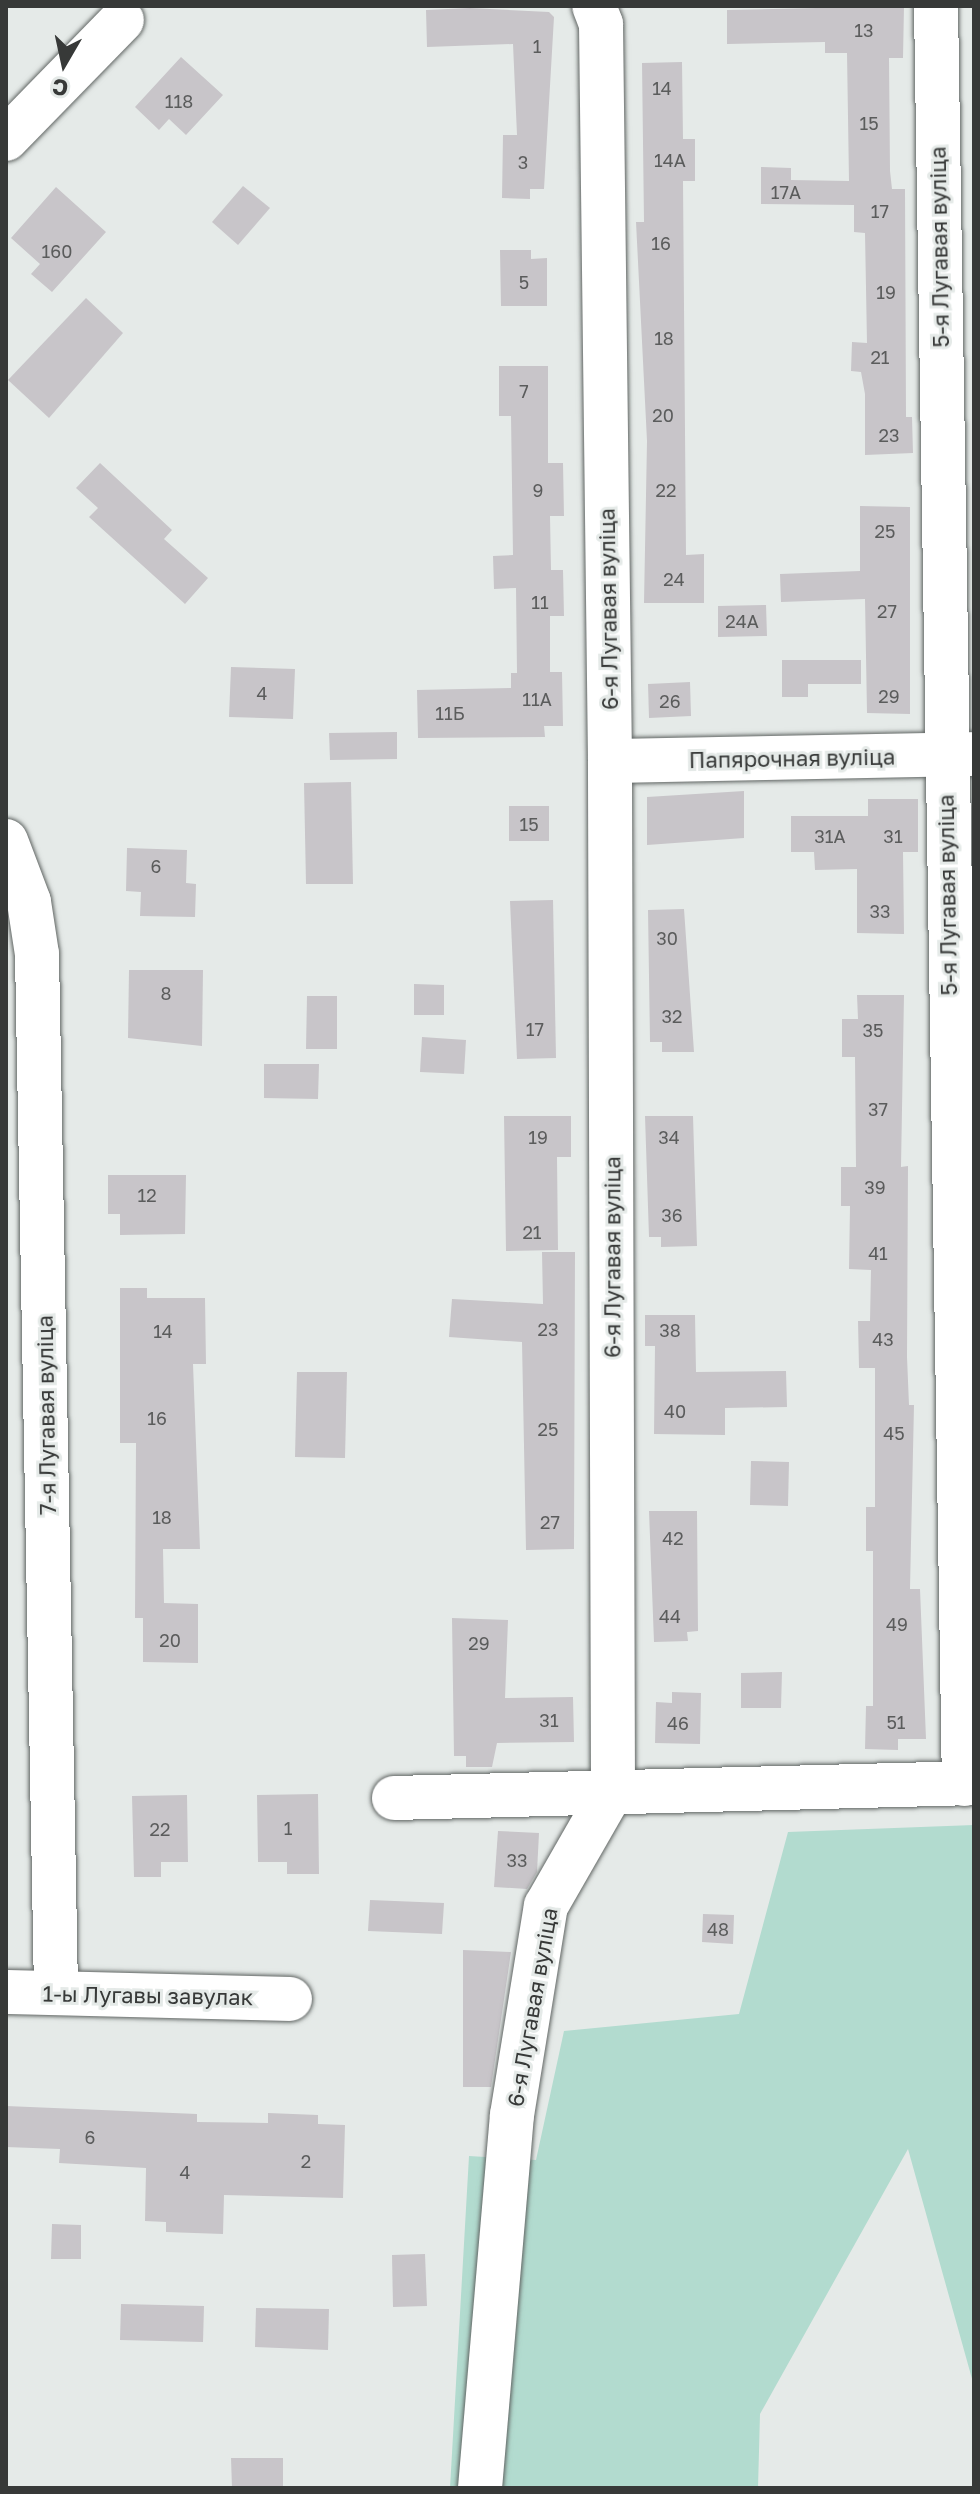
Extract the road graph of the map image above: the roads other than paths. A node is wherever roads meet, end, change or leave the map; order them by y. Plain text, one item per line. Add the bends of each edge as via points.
1 (594, 6) edge
2 (936, 6) edge
3 (122, 20) dead end
4 (6, 139) edge
5 (959, 754) edge
6 (610, 761) junction
7 (6, 841) edge
8 (969, 1784) edge
9 (613, 1789) junction
10 (394, 1798) dead end
11 (6, 1992) edge
12 (56, 1993) junction
13 (290, 1999) dead end
14 (480, 2488) edge

1 - 6 street, 6-я Лугавая вуліца via 601,24
2 - 5 street, 5-я Лугавая вуліца
3 - 4 street
5 - 6 street, Папярочная вуліца
5 - 8 street, 5-я Лугавая вуліца
6 - 9 street, 6-я Лугавая вуліца
7 - 12 street, 7-я Лугавая вуліца via 29,902 37,954
8 - 9 street
9 - 10 street
9 - 14 street, 6-я Лугавая вуліца via 546,1906 512,2115
11 - 12 street, 1-ы Лугавы завулак
12 - 13 street, 1-ы Лугавы завулак

